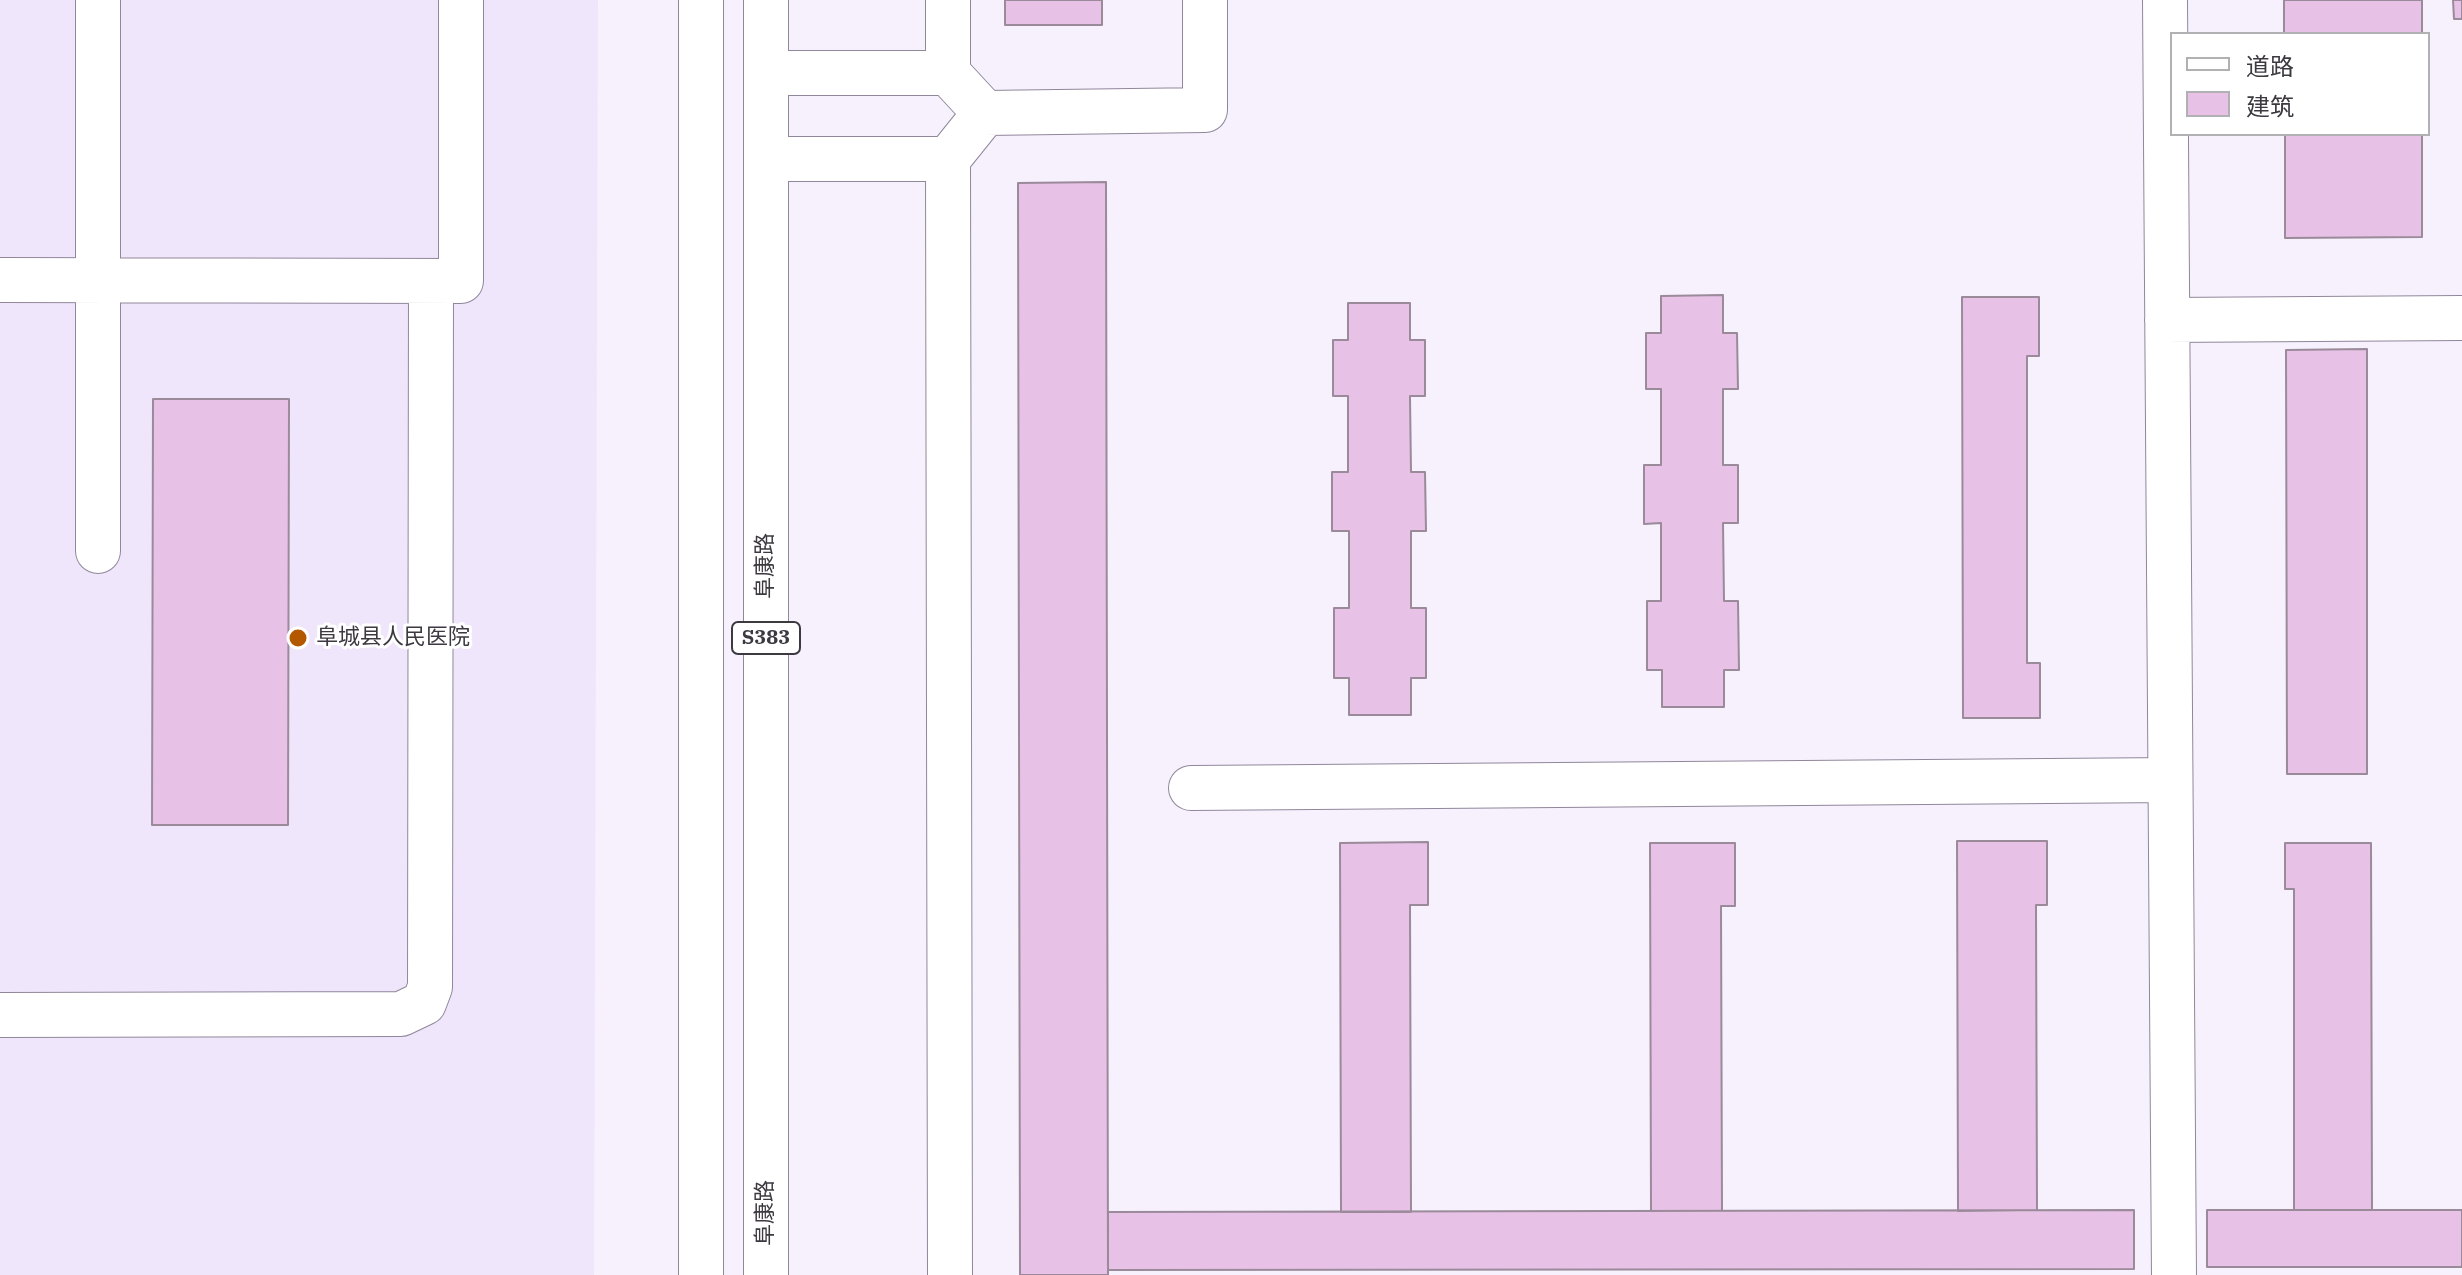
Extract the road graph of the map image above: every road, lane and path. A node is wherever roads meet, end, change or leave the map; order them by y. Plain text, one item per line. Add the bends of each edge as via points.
1 (98, 0) edge
2 (461, 0) edge
3 (701, 0) edge
4 (766, 0) edge
5 (948, 0) edge
6 (1205, 0) edge
7 (2165, 0) edge
8 (766, 73) junction
9 (948, 73) junction
10 (985, 113) junction
11 (766, 159) junction
12 (948, 159) junction
13 (0, 280) edge
14 (98, 280) junction
15 (431, 281) junction
16 (2462, 318) edge
17 (2167, 320) junction
18 (98, 551) dead end
19 (2170, 780) junction
20 (1191, 788) dead end
21 (0, 1015) edge
22 (701, 1275) edge
23 (766, 1275) edge
24 (950, 1275) edge
25 (2174, 1275) edge

1 - 14 main road
2 - 15 main road via 461,281
3 - 22 main road, S383
4 - 8 main road, 阜康路 / S383
5 - 9 main road
6 - 10 main road via 1205,110
7 - 17 main road
8 - 9 main road
8 - 11 main road, 阜康路 / S383
9 - 10 main road
10 - 12 main road
11 - 12 main road
11 - 23 main road, 阜康路 / S383
12 - 24 main road
13 - 14 main road
14 - 15 main road
14 - 18 main road
15 - 21 main road via 431,971 424,1003 401,1014
16 - 17 main road
17 - 19 main road
19 - 20 main road
19 - 25 main road

